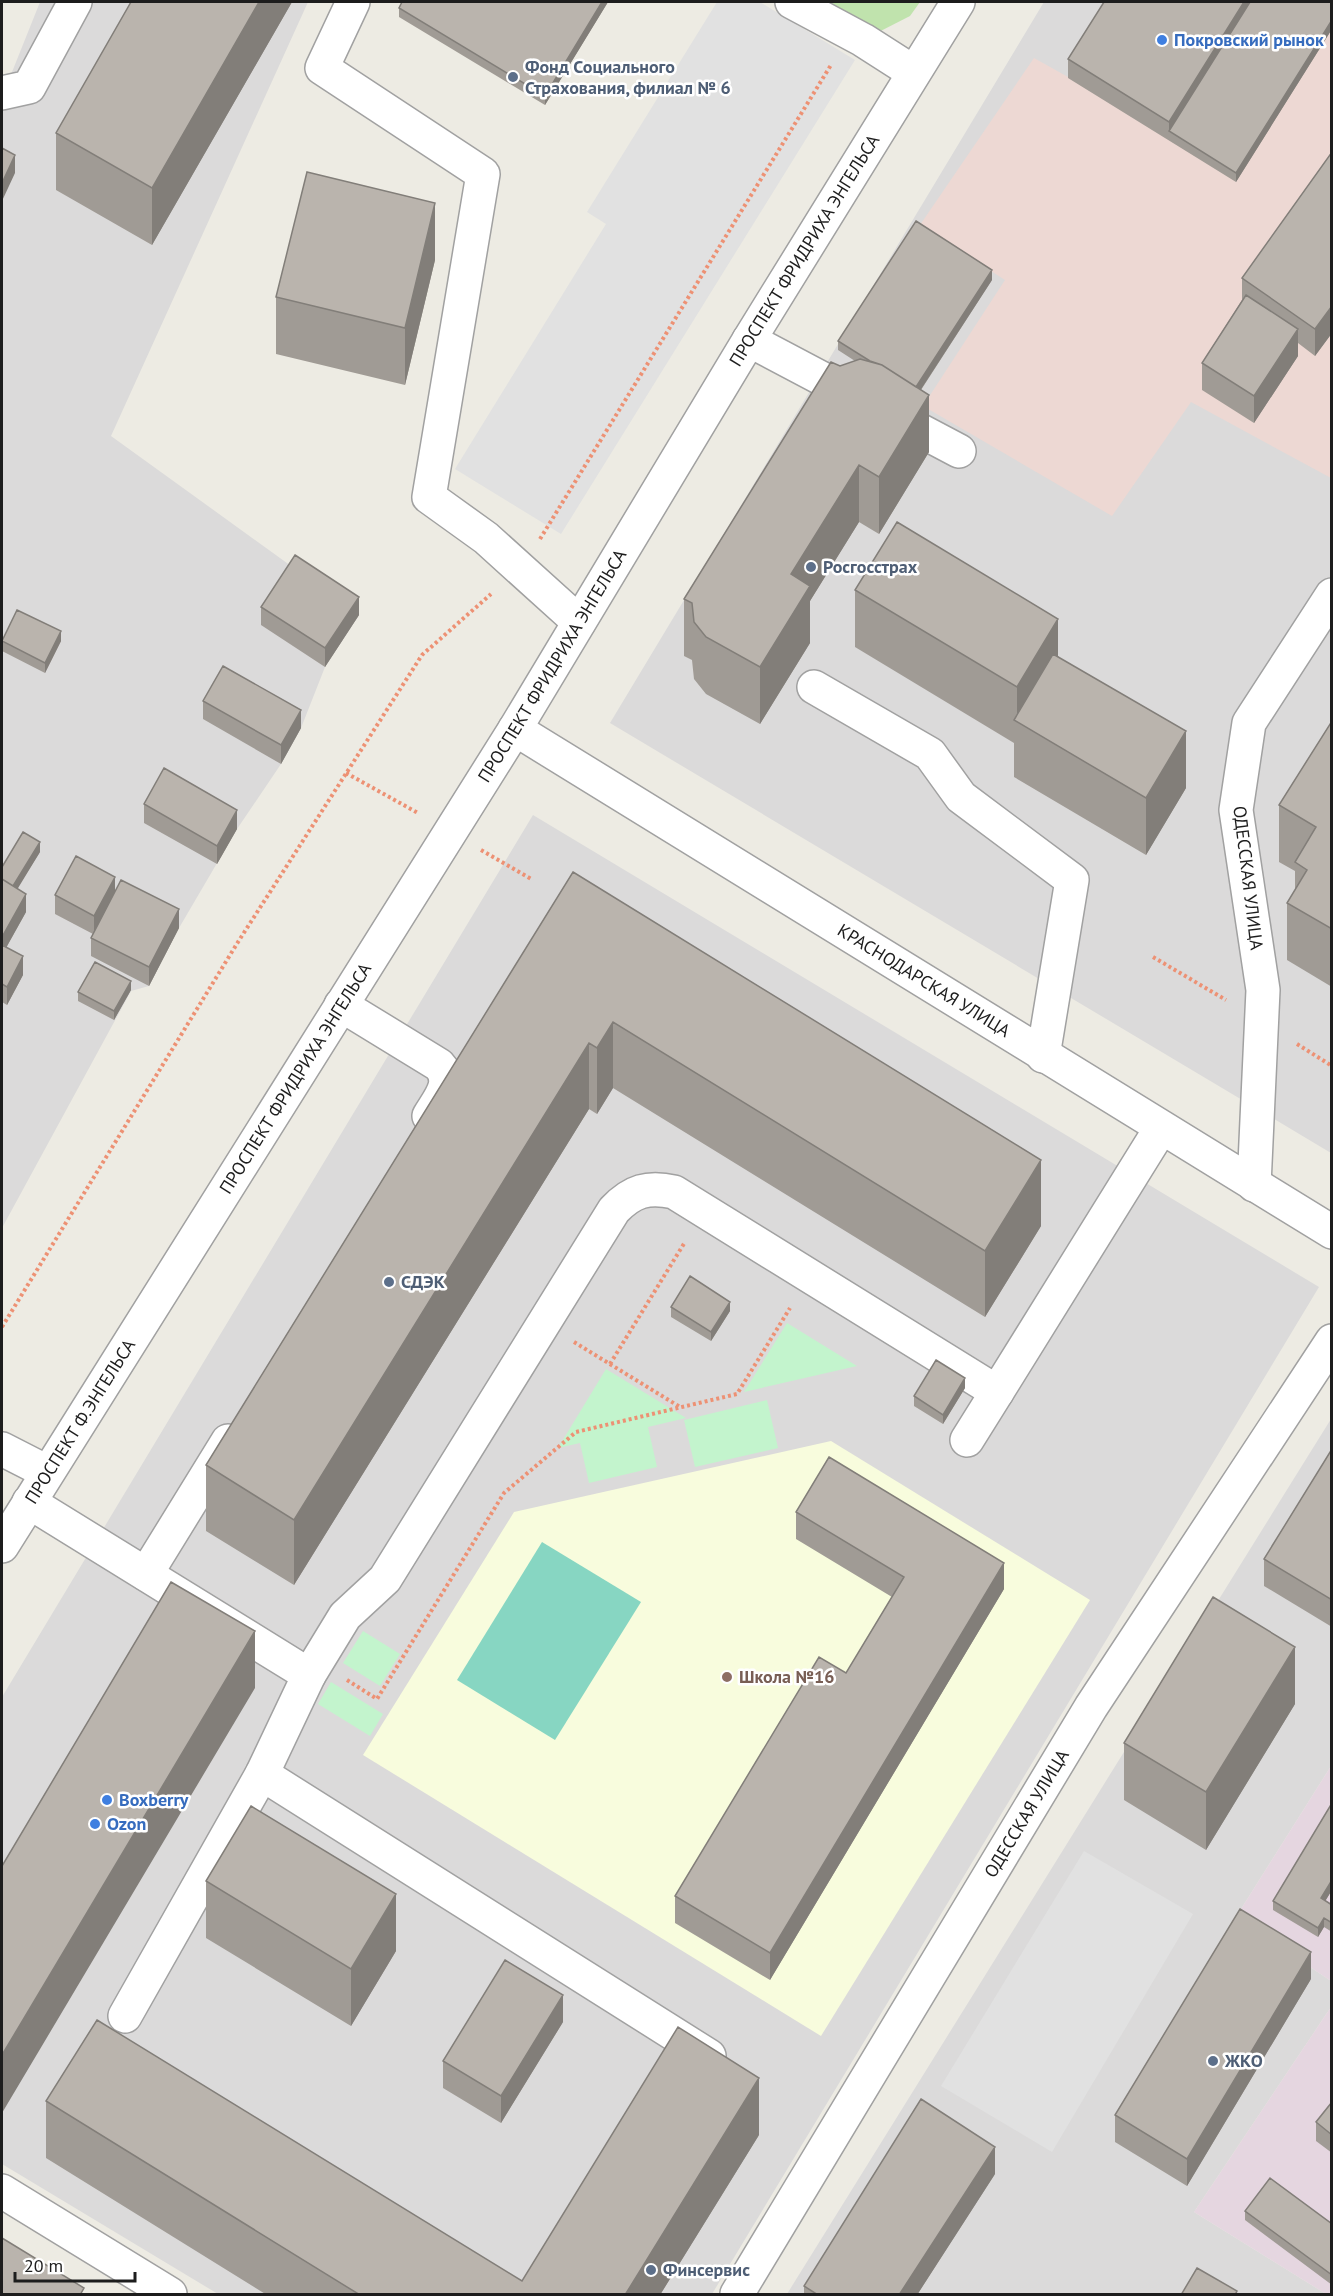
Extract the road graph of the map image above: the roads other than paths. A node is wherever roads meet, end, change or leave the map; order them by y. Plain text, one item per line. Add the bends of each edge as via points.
1 (75, 2) edge
2 (353, 2) edge
3 (792, 2) edge
4 (958, 2) edge
5 (913, 72) junction
6 (2, 93) edge
7 (749, 340) junction
8 (959, 451) dead end
9 (1332, 595) edge
10 (579, 622) junction
11 (814, 687) dead end
12 (515, 729) junction
13 (341, 1005) junction
14 (1043, 1056) junction
15 (1161, 1128) junction
16 (412, 1143) edge
17 (1254, 1185) junction
18 (1332, 1232) edge
19 (139, 1326) joint
20 (1332, 1341) edge
21 (997, 1392) junction
22 (245, 1414) edge
23 (968, 1440) dead end
24 (2, 1449) edge
25 (46, 1472) junction
26 (28, 1502) junction
27 (2, 1546) edge
28 (146, 1574) junction
29 (313, 1668) junction
30 (262, 1774) junction
31 (125, 2016) dead end
32 (708, 2056) edge
33 (2, 2192) edge
34 (170, 2295) edge
35 (737, 2295) edge

1 - 6 street via 29,87
2 - 10 street via 322,68 483,174 429,497 486,538
3 - 5 street
4 - 5 street, ПРОСПЕКТ ФРИДРИХА ЭНГЕЛЬСА
5 - 7 street, ПРОСПЕКТ ФРИДРИХА ЭНГЕЛЬСА
7 - 8 street
7 - 10 street, ПРОСПЕКТ ФРИДРИХА ЭНГЕЛЬСА
9 - 17 street, ОДЕССКАЯ УЛИЦА via 1249,723 1236,810 1263,990
10 - 12 street, ПРОСПЕКТ ФРИДРИХА ЭНГЕЛЬСА
11 - 14 street via 930,753 961,797 1072,880
12 - 13 street, ПРОСПЕКТ ФРИДРИХА ЭНГЕЛЬСА
12 - 14 street, КРАСНОДАРСКАЯ УЛИЦА
13 - 16 street via 446,1072 443,1092
13 - 19 street, ПРОСПЕКТ ФРИДРИХА ЭНГЕЛЬСА
14 - 15 street, КРАСНОДАРСКАЯ УЛИЦА
15 - 17 street, КРАСНОДАРСКАЯ УЛИЦА
15 - 21 street
17 - 18 street, КРАСНОДАРСКАЯ УЛИЦА
19 - 25 street, ПРОСПЕКТ Ф.ЭНГЕЛЬСА
20 - 35 street, ОДЕССКАЯ УЛИЦА via 1091,1707
21 - 23 street
21 - 29 street via 674,1192 658,1188 640,1190 614,1210 385,1579 345,1616
22 - 28 street
24 - 25 street
25 - 26 street, ПРОСПЕКТ Ф.ЭНГЕЛЬСА
26 - 27 street, ПРОСПЕКТ Ф.ЭНГЕЛЬСА
26 - 28 street
28 - 29 street
29 - 30 street
30 - 31 street
30 - 32 street
33 - 34 street

